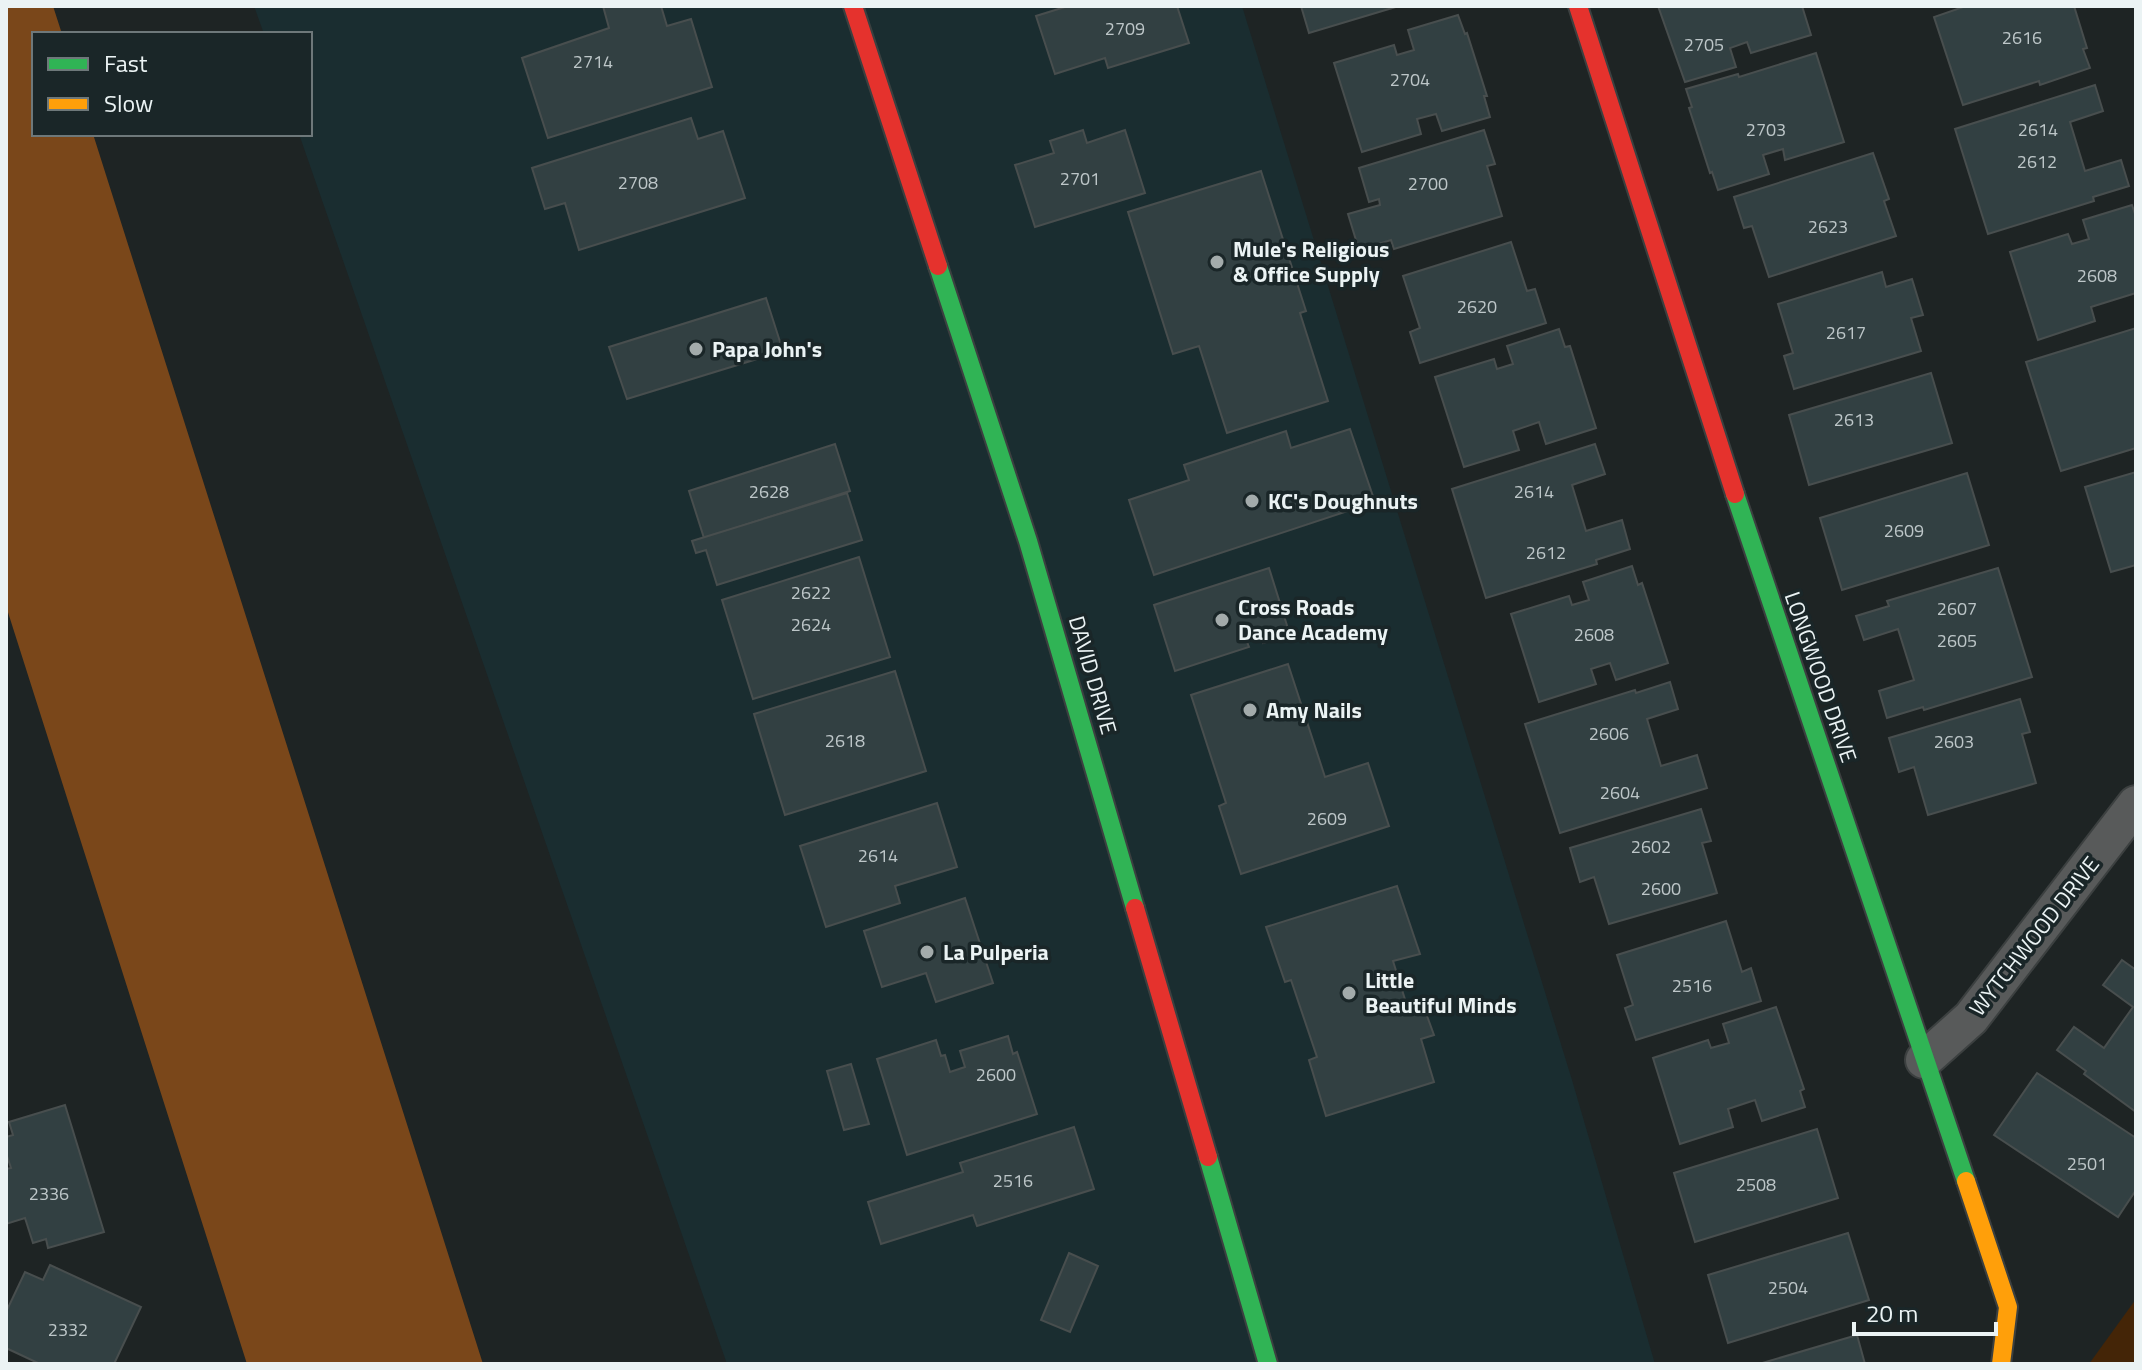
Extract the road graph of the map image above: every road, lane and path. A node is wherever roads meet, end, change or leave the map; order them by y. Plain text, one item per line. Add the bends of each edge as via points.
1 (853, 6) edge
2 (1578, 6) edge
3 (2136, 804) edge
4 (1924, 1060) junction
5 (1268, 1364) edge
6 (2001, 1364) edge

1 - 5 street, DAVID DRIVE via 1028,541
2 - 4 street, LONGWOOD DRIVE via 1694,374
3 - 4 street, WYTCHWOOD DRIVE via 1971,1018
4 - 6 street, LONGWOOD DRIVE via 2008,1307

